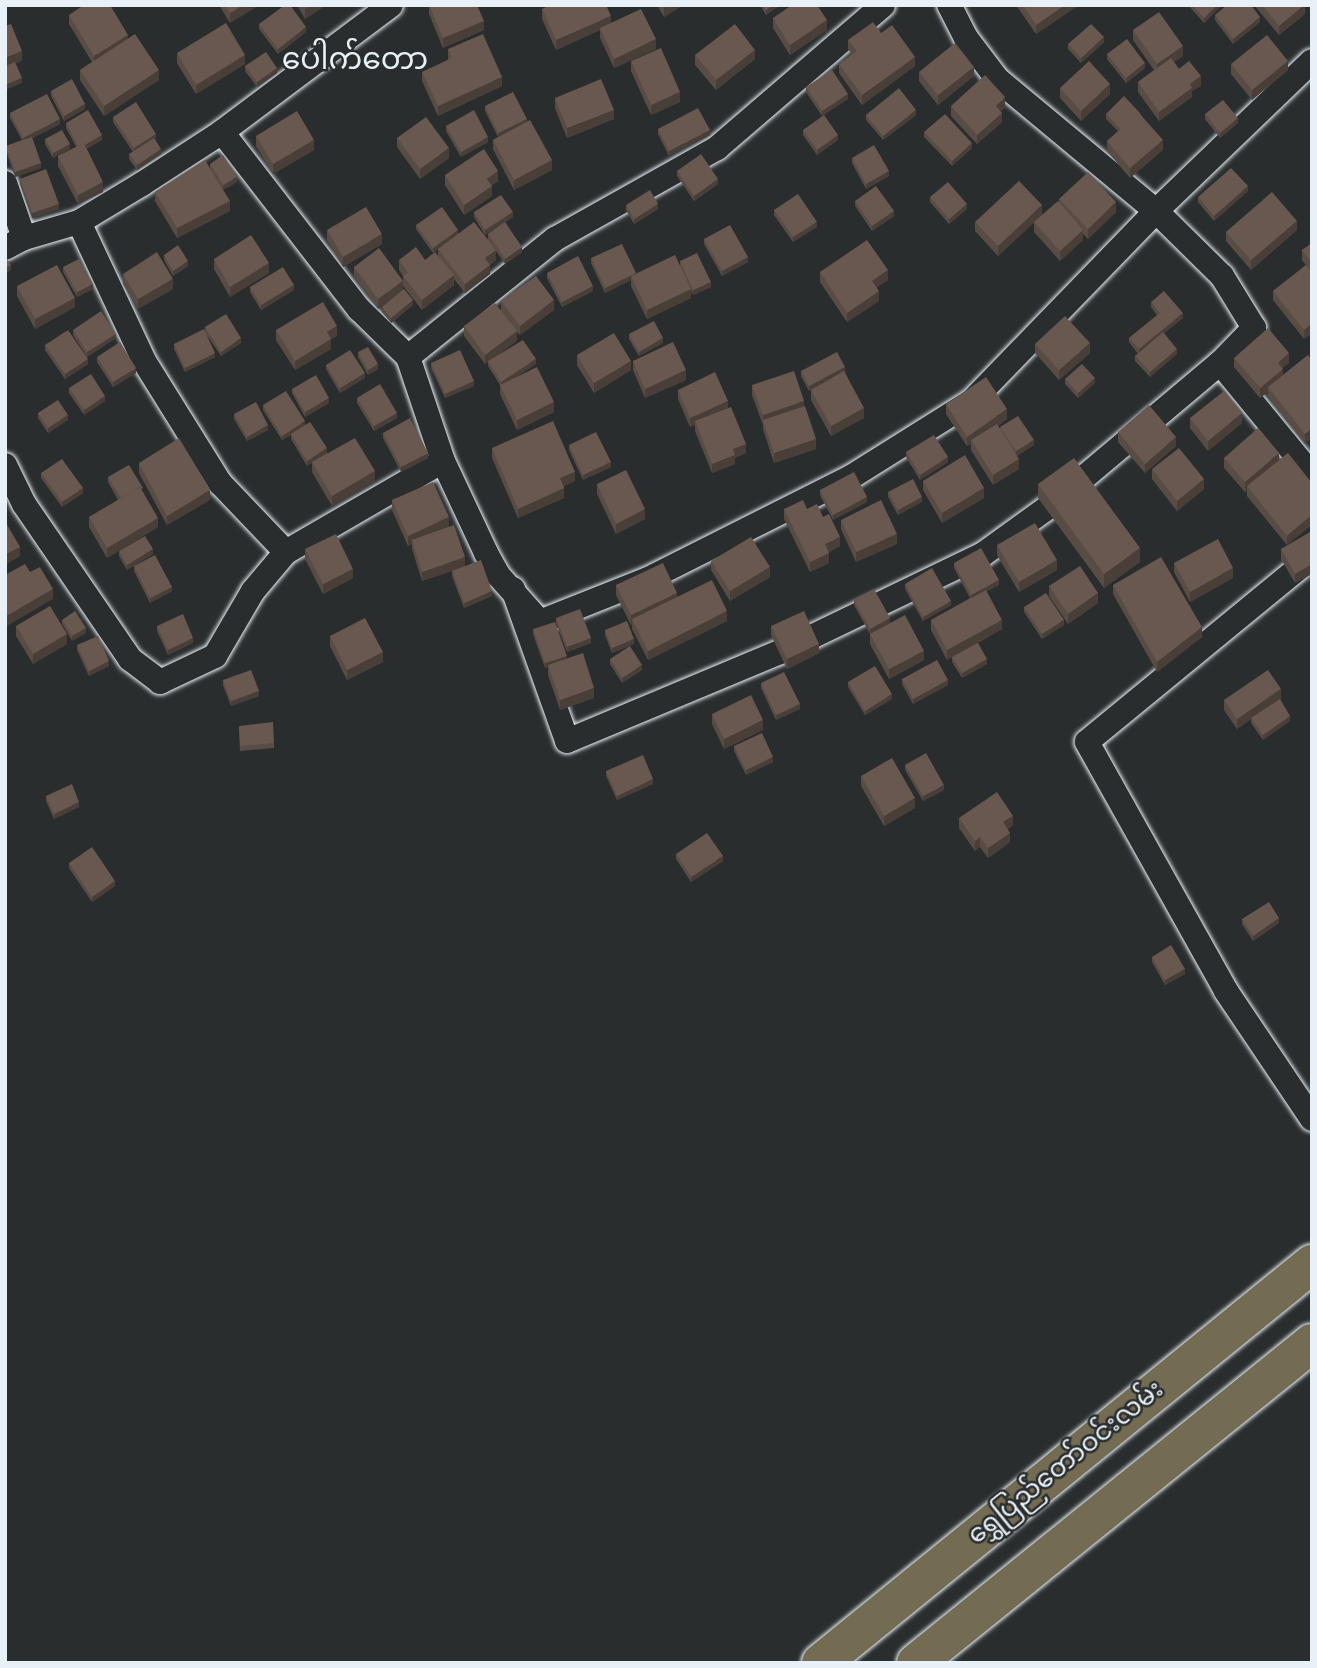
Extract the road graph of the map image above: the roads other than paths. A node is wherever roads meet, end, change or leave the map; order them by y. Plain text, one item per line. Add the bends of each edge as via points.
1 (391, 5) edge
2 (883, 5) edge
3 (949, 5) edge
4 (1312, 61) edge
5 (222, 132) junction
6 (5, 183) edge
7 (1156, 211) junction
8 (79, 222) junction
9 (15, 243) edge
10 (408, 357) junction
11 (1220, 363) junction
12 (443, 461) junction
13 (5, 465) edge
14 (1312, 475) edge
15 (286, 552) junction
16 (1312, 557) edge
17 (513, 589) junction
18 (1312, 1119) edge
19 (1312, 1264) edge
20 (1312, 1343) edge
21 (821, 1663) edge
22 (916, 1663) edge

1 - 5 street
2 - 10 street via 717,148 555,239
3 - 7 street via 966,38 998,80
4 - 7 street
5 - 8 street
5 - 10 street via 359,309
6 - 9 street
7 - 11 street via 1222,276 1254,328
7 - 17 street via 972,401 851,477 648,579 540,622
8 - 9 street
8 - 15 street via 144,361 206,461 220,483
10 - 12 street
11 - 14 street
11 - 17 street via 1051,506 982,555 780,652 567,741
12 - 15 street
12 - 17 street via 498,575
13 - 15 street via 24,504 130,659 160,682 215,656 253,591
16 - 18 street via 1087,742 1226,991
19 - 21 main road, ရွှေပြည်တော်ဝင်းလမ်း
20 - 22 main road

